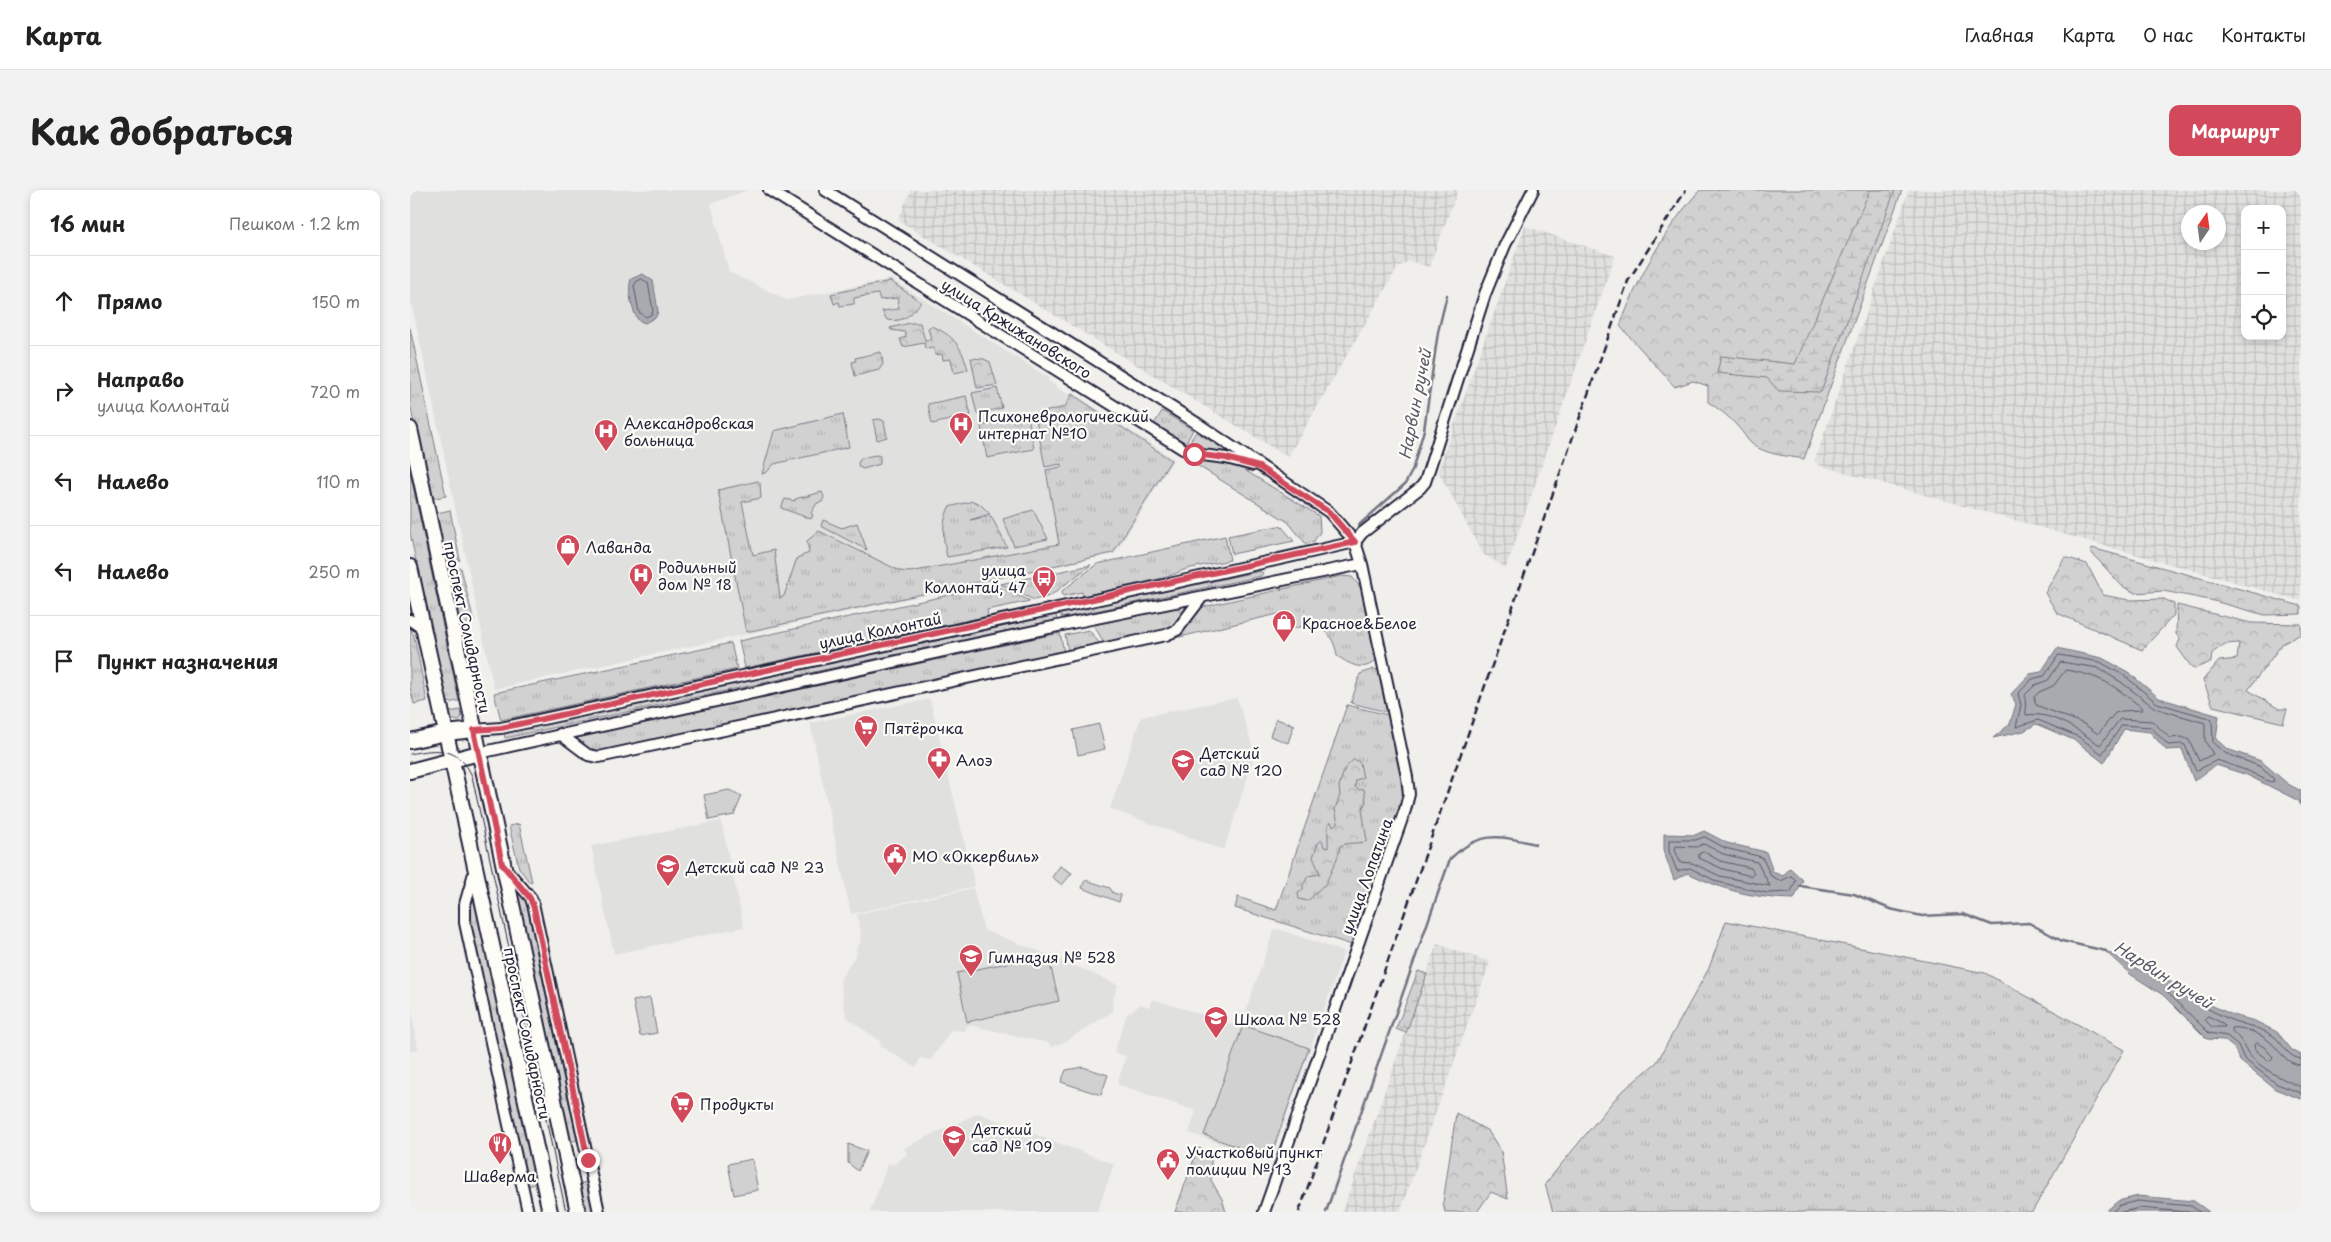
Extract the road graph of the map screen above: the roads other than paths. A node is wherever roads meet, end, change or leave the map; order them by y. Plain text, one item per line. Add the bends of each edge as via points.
1 (769, 190) edge
2 (824, 190) edge
3 (1533, 190) edge
4 (410, 429) edge
5 (1232, 447) junction
6 (1226, 458) junction
7 (1259, 467) junction
8 (1355, 542) junction
9 (1362, 564) junction
10 (410, 567) edge
11 (1202, 597) junction
12 (410, 620) edge
13 (423, 628) junction
14 (474, 730) junction
15 (446, 734) junction
16 (560, 734) junction
17 (410, 741) edge
18 (479, 753) junction
19 (452, 762) junction
20 (410, 771) edge
21 (502, 864) junction
22 (475, 869) junction
23 (528, 1212) edge
24 (550, 1212) edge
25 (578, 1212) edge
26 (599, 1212) edge
27 (1264, 1212) edge

1 - 6 street, улица Кржижановского via 1183,449 1194,454
2 - 5 street, улица Кржижановского
3 - 8 street via 1485,294 1425,482
4 - 14 main road, проспект Солидарности
5 - 6 street
5 - 7 street, улица Кржижановского
6 - 7 street, улица Кржижановского
7 - 8 street, улица Кржижановского via 1329,512
8 - 9 street, улица Лопатина
8 - 14 street, улица Коллонтай via 501,728
9 - 11 street
9 - 27 street, улица Лопатина via 1409,794
10 - 13 main road, проспект Солидарности
11 - 16 street
11 - 16 street via 1177,630 1166,636 806,713 599,757 588,755
12 - 13 street
13 - 15 main road, проспект Солидарности
14 - 15 main road, улица Коллонтай
14 - 18 main road, проспект Солидарности
15 - 17 main road, улица Коллонтай
15 - 19 main road, проспект Солидарности
16 - 18 street
18 - 19 main road
18 - 21 main road, проспект Солидарности
19 - 20 main road
19 - 22 main road, проспект Солидарности
21 - 25 main road, проспект Солидарности
21 - 26 street via 530,898 534,908
22 - 23 street via 465,904 465,923
22 - 24 main road, проспект Солидарности

